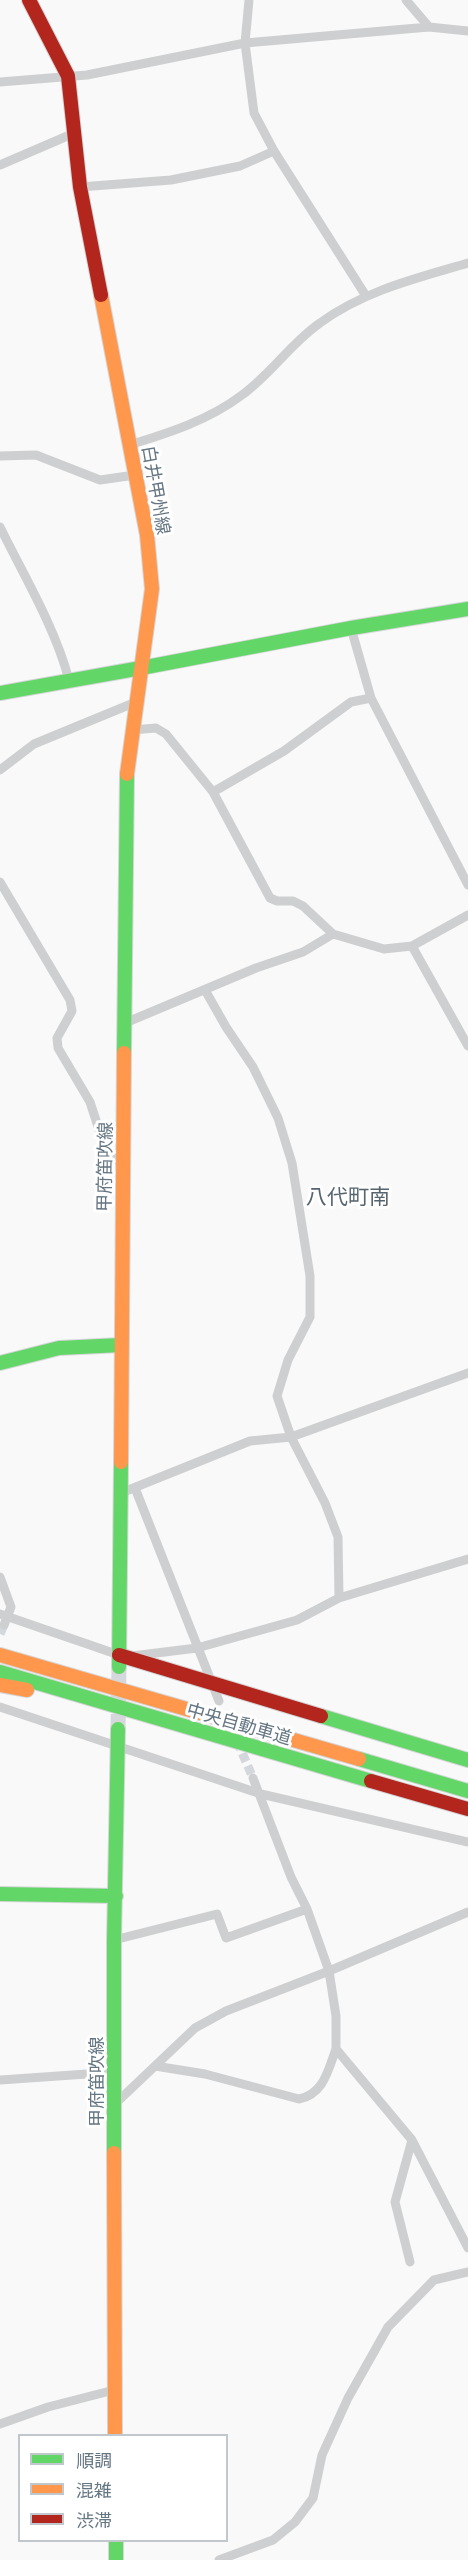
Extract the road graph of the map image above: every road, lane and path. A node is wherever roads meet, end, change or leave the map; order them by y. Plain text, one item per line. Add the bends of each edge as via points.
1 (29, 0) edge
2 (249, 0) edge
3 (406, 0) edge
4 (429, 27) junction
5 (468, 31) edge
6 (245, 43) junction
7 (68, 76) junction
8 (0, 82) edge
9 (72, 134) junction
10 (274, 151) junction
11 (0, 165) edge
12 (80, 187) junction
13 (468, 263) edge
14 (366, 296) junction
15 (129, 445) junction
16 (0, 456) edge
17 (135, 475) junction
18 (0, 527) edge
19 (468, 609) edge
20 (351, 628) junction
21 (141, 668) junction
22 (69, 680) junction
23 (0, 693) edge
24 (371, 698) junction
25 (136, 702) junction
26 (132, 730) junction
27 (0, 770) edge
28 (213, 792) junction
29 (0, 882) edge
30 (468, 885) edge
31 (468, 915) edge
32 (333, 934) junction
33 (412, 946) junction
34 (205, 990) junction
35 (125, 1023) junction
36 (468, 1046) edge
37 (123, 1168) junction
38 (121, 1345) junction
39 (0, 1363) edge
40 (468, 1373) edge
41 (291, 1437) junction
42 (135, 1488) junction
43 (121, 1493) junction
44 (468, 1559) edge
45 (0, 1576) edge
46 (339, 1598) junction
47 (4, 1618) edge
48 (197, 1648) junction
49 (0, 1655) edge
50 (122, 1659) junction
51 (0, 1672) edge
52 (211, 1683) junction
53 (0, 1685) edge
54 (219, 1701) dead end
55 (0, 1707) edge
56 (159, 1719) junction
57 (118, 1729) tunnel mouth
58 (119, 1745) junction
59 (468, 1760) edge
60 (253, 1778) tunnel mouth
61 (468, 1791) edge
62 (261, 1794) junction
63 (468, 1809) edge
64 (468, 1842) edge
65 (0, 1894) edge
66 (116, 1896) junction
67 (308, 1909) junction
68 (468, 1912) edge
69 (114, 1940) junction
70 (329, 1971) junction
71 (336, 2049) junction
72 (155, 2066) junction
73 (116, 2072) junction
74 (0, 2080) edge
75 (116, 2103) junction
76 (412, 2140) junction
77 (468, 2248) edge
78 (410, 2262) dead end
79 (468, 2272) edge
80 (114, 2390) junction
81 (0, 2424) edge
82 (115, 2434) edge
83 (116, 2542) edge
84 (116, 2560) edge
85 (219, 2560) edge

1 - 7 main road, 白井甲州線
2 - 6 street
3 - 4 street
4 - 5 street
4 - 6 street
6 - 7 street
6 - 10 street via 254,112
7 - 8 street
7 - 9 main road, 白井甲州線
9 - 11 street
9 - 12 main road, 白井甲州線
10 - 12 street via 240,166 171,180
10 - 14 street
12 - 15 main road, 白井甲州線
13 - 14 street
14 - 15 street via 320,322 242,395 206,417
15 - 17 main road, 白井甲州線
16 - 17 street via 36,455 100,480
17 - 21 main road, 白井甲州線 via 147,535 152,589
18 - 22 street via 43,615
19 - 20 main road
20 - 21 main road
20 - 24 street
21 - 22 main road
21 - 25 main road, 甲府笛吹線
22 - 23 main road
24 - 28 street via 351,702 284,751
24 - 30 street
25 - 26 main road, 甲府笛吹線
25 - 27 street via 34,744
26 - 28 street via 156,728 166,734
26 - 35 main road, 甲府笛吹線 via 126,804
28 - 32 street via 270,898 303,906
29 - 37 street via 70,1000 72,1011 57,1038 58,1048 90,1102 104,1145
31 - 33 street
32 - 33 street via 384,949
32 - 34 street via 303,952
33 - 36 street
34 - 35 street
34 - 41 street via 253,1067 278,1118 292,1163 310,1276 310,1317 288,1360 277,1396
35 - 37 main road, 甲府笛吹線
37 - 38 main road, 甲府笛吹線
38 - 39 main road via 58,1346
38 - 43 main road, 甲府笛吹線
40 - 41 street
41 - 42 street via 249,1441
41 - 46 street via 338,1538
42 - 43 street
42 - 48 street
43 - 50 main road, 甲府笛吹線
44 - 46 street
45 - 47 street via 11,1607
46 - 48 street via 297,1620
47 - 50 street
48 - 50 street
48 - 52 street
49 - 61 main road, 中央自動車道
50 - 52 main road
51 - 56 main road, 中央自動車道
52 - 54 street
52 - 59 main road
53 - 56 main road
55 - 58 street
56 - 63 main road, 中央自動車道
57 - 58 main road, 甲府笛吹線
58 - 62 street
58 - 66 main road, 甲府笛吹線
60 - 62 street
62 - 64 street
62 - 67 street via 291,1876
65 - 66 main road
66 - 69 main road, 甲府笛吹線
67 - 69 street via 226,1938 217,1914
67 - 70 street
68 - 70 street
69 - 73 main road, 甲府笛吹線
70 - 71 street
70 - 72 street via 226,2011 195,2028
71 - 72 street via 322,2086 311,2097 299,2099 205,2074
71 - 76 street
72 - 75 street
73 - 74 street
73 - 75 main road, 甲府笛吹線
75 - 80 main road, 甲府笛吹線
76 - 77 street
76 - 78 street via 395,2202
79 - 85 street via 434,2280 388,2327 348,2398 322,2455 313,2498 295,2522 273,2540
80 - 81 street
80 - 82 main road, 甲府笛吹線
83 - 84 main road

